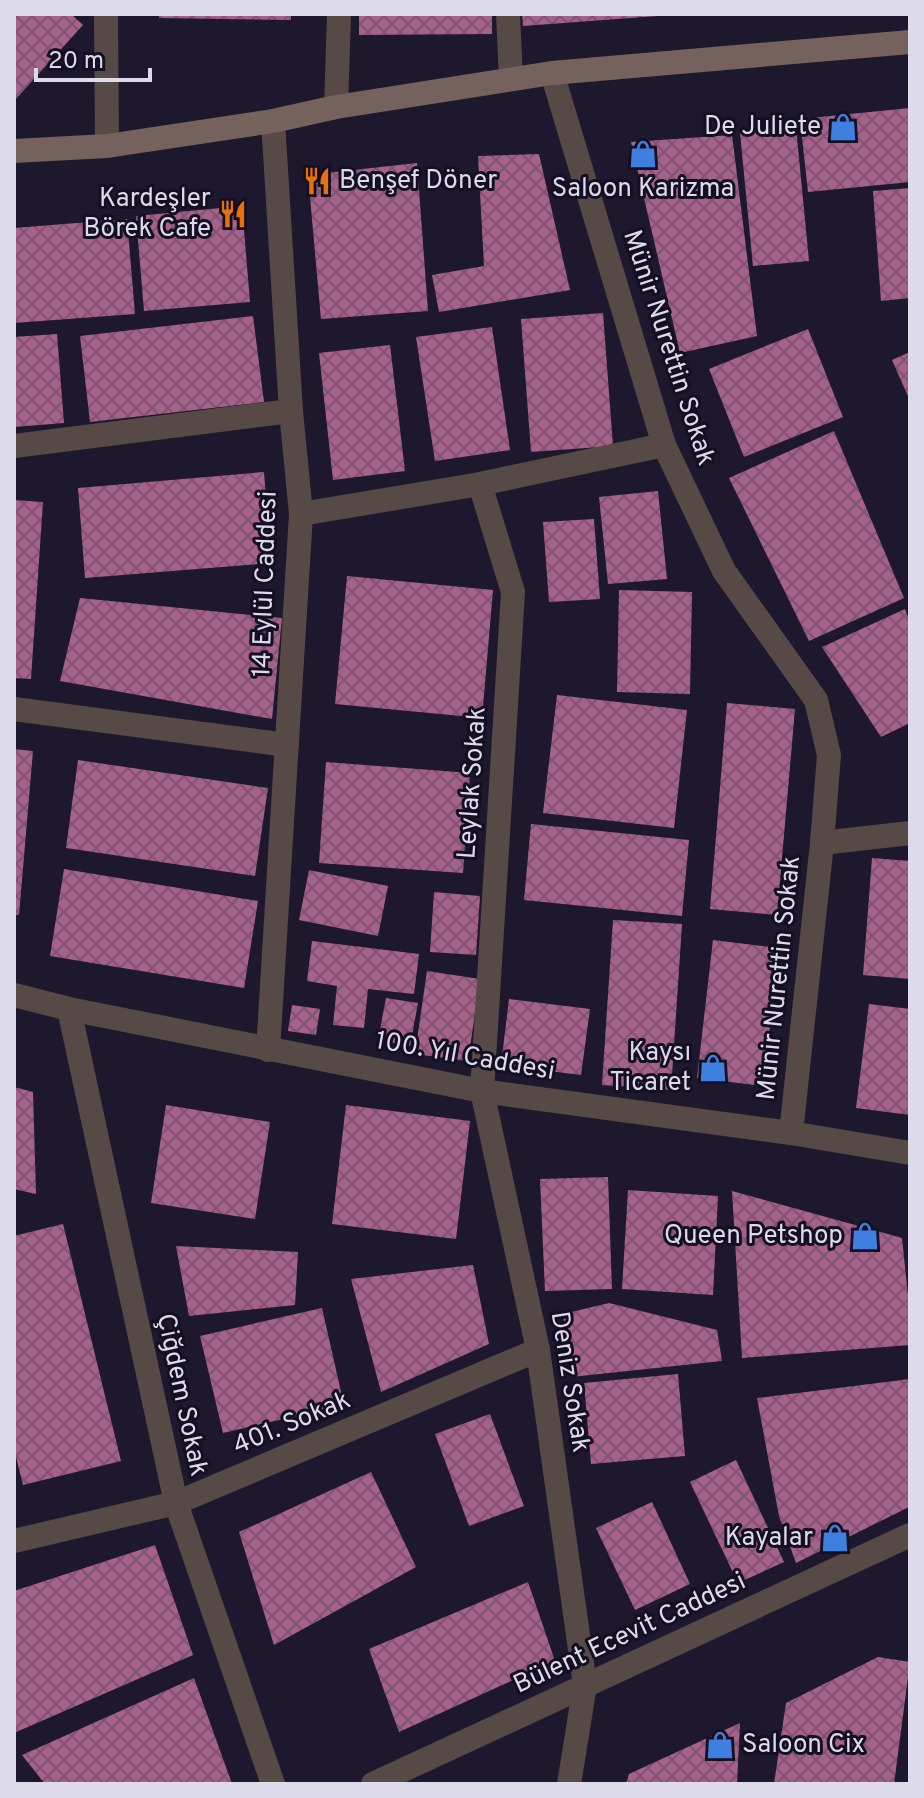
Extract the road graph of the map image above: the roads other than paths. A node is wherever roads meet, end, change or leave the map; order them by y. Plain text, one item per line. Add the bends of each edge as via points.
1 (106, 14) edge
2 (339, 14) edge
3 (508, 14) edge
4 (910, 42) edge
5 (552, 73) junction
6 (511, 79) junction
7 (336, 107) junction
8 (273, 121) junction
9 (107, 146) junction
10 (14, 151) edge
11 (291, 411) junction
12 (664, 445) junction
13 (14, 446) edge
14 (480, 484) junction
15 (301, 514) junction
16 (14, 709) edge
17 (287, 745) junction
18 (910, 833) edge
19 (822, 843) junction
20 (14, 995) edge
21 (69, 1009) junction
22 (268, 1050) junction
23 (482, 1091) junction
24 (791, 1133) junction
25 (910, 1153) edge
26 (538, 1350) junction
27 (176, 1503) junction
28 (910, 1535) edge
29 (14, 1541) edge
30 (585, 1685) junction
31 (273, 1784) edge
32 (373, 1784) edge
33 (569, 1784) edge

1 - 9 street
2 - 7 street
3 - 6 street
4 - 5 main road
5 - 6 main road
5 - 12 street, Münir Nurettin Sokak
6 - 7 main road
7 - 8 main road
8 - 9 main road
8 - 11 street, 14 Eylül Caddesi
9 - 10 main road
11 - 13 street
11 - 15 street, 14 Eylül Caddesi
12 - 14 street
12 - 19 street, Münir Nurettin Sokak via 724,571 816,700 829,755
14 - 15 street
14 - 23 street, Leylak Sokak via 513,592
15 - 17 street, 14 Eylül Caddesi
16 - 17 street
17 - 22 street, 14 Eylül Caddesi
18 - 19 street
19 - 24 street, Münir Nurettin Sokak
20 - 21 street, 100. Yıl Caddesi
21 - 22 street, 100. Yıl Caddesi
21 - 27 street, Çiğdem Sokak
22 - 23 street, 100. Yıl Caddesi
23 - 24 street, 100. Yıl Caddesi
23 - 26 street, Deniz Sokak
24 - 25 street, 100. Yıl Caddesi
26 - 27 street, 401. Sokak
26 - 30 street, Deniz Sokak
27 - 29 street, 401. Sokak
27 - 31 street, Çiğdem Sokak
28 - 30 street, Bülent Ecevit Caddesi
30 - 32 street, Bülent Ecevit Caddesi
30 - 33 street, Deniz Sokak

